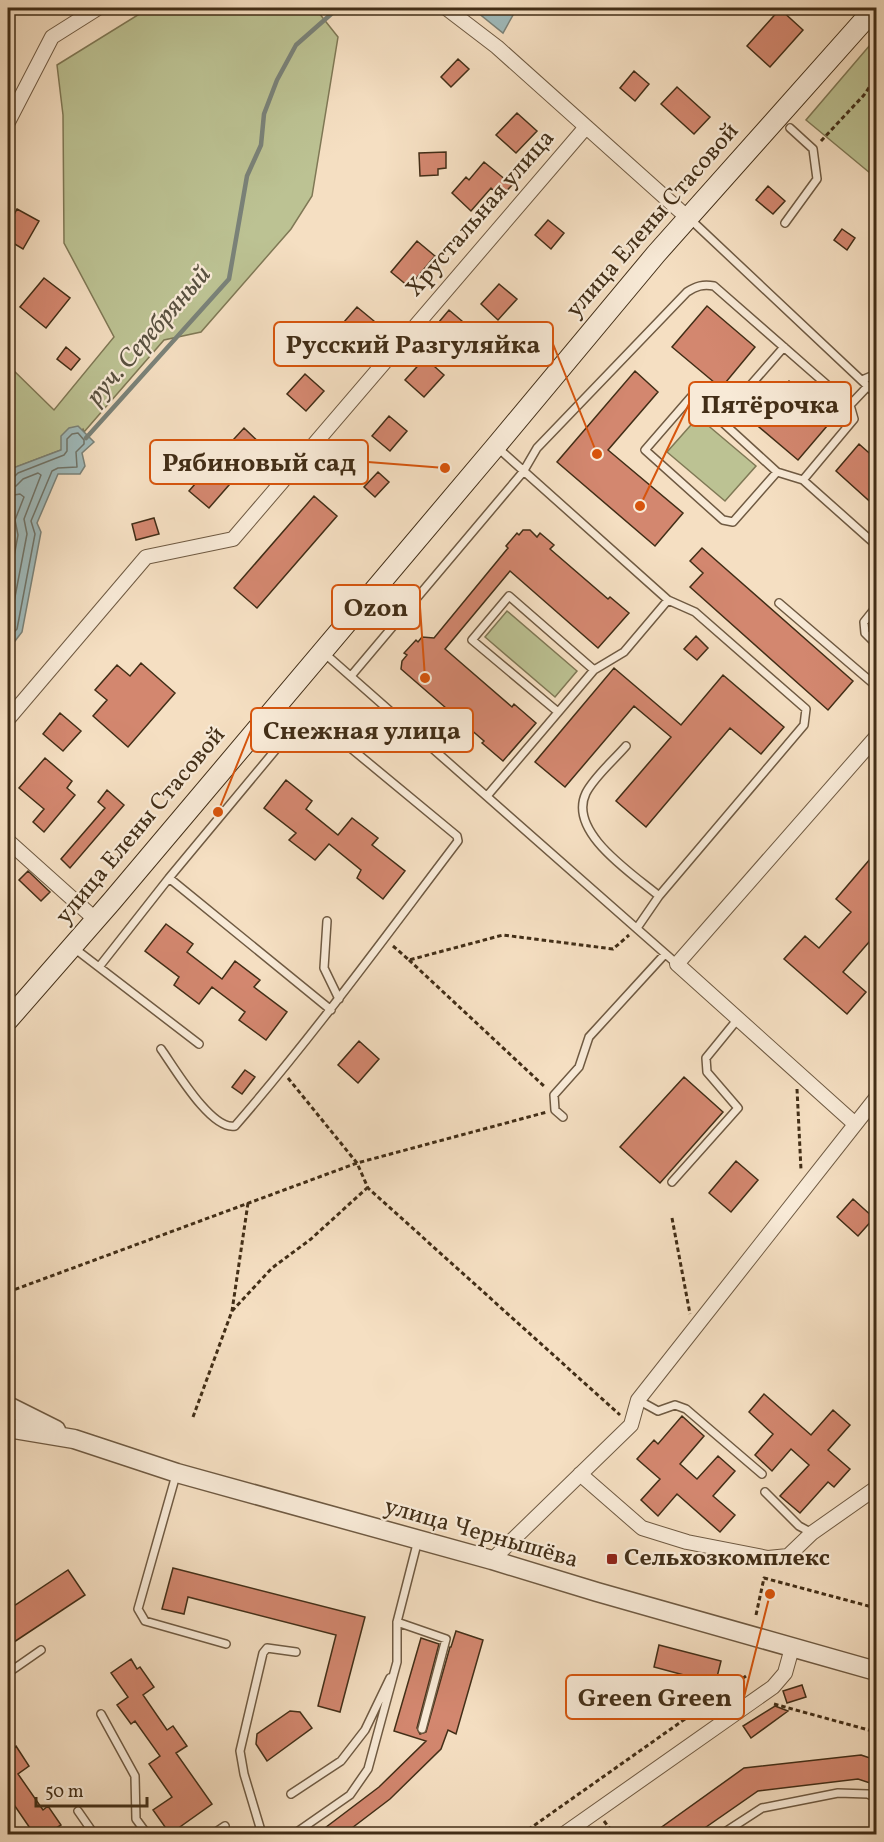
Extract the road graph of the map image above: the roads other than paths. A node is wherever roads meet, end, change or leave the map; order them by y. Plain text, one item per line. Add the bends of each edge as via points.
1 (98, 8) edge
2 (446, 8) edge
3 (875, 8) edge
4 (8, 122) edge
5 (586, 127) junction
6 (790, 128) dead end
7 (688, 218) junction
8 (785, 223) dead end
9 (784, 347) junction
10 (876, 374) edge
11 (865, 383) junction
12 (876, 394) edge
13 (850, 405) junction
14 (720, 420) junction
15 (496, 446) junction
16 (523, 472) junction
17 (777, 472) junction
18 (803, 480) junction
19 (876, 545) edge
20 (668, 600) junction
21 (778, 603) dead end
22 (876, 607) edge
23 (876, 644) edge
24 (322, 651) junction
25 (594, 670) junction
26 (351, 676) junction
27 (876, 686) edge
28 (558, 712) junction
29 (8, 719) edge
30 (876, 737) edge
31 (626, 746) dead end
32 (487, 796) junction
33 (8, 841) edge
34 (169, 878) junction
35 (659, 896) junction
36 (95, 919) junction
37 (327, 921) dead end
38 (637, 928) junction
39 (72, 947) junction
40 (665, 954) junction
41 (676, 964) junction
42 (99, 967) junction
43 (339, 999) junction
44 (331, 1010) junction
45 (8, 1020) edge
46 (737, 1020) junction
47 (199, 1044) dead end
48 (161, 1049) dead end
49 (876, 1098) edge
50 (563, 1117) dead end
51 (855, 1124) junction
52 (672, 1182) dead end
53 (638, 1400) junction
54 (8, 1406) edge
55 (8, 1428) edge
56 (74, 1439) junction
57 (177, 1473) junction
58 (580, 1474) junction
59 (762, 1474) dead end
60 (876, 1488) edge
61 (765, 1492) dead end
62 (812, 1533) junction
63 (418, 1540) junction
64 (492, 1560) junction
65 (397, 1622) junction
66 (226, 1644) dead end
67 (792, 1648) junction
68 (41, 1650) dead end
69 (296, 1652) dead end
70 (397, 1662) junction
71 (876, 1671) edge
72 (8, 1673) edge
73 (100, 1714) dead end
74 (422, 1729) dead end
75 (291, 1794) dead end
76 (876, 1798) edge
77 (78, 1812) dead end
78 (225, 1826) dead end
79 (94, 1834) edge
80 (147, 1834) edge
81 (213, 1834) edge
82 (262, 1834) edge
83 (294, 1834) edge
84 (564, 1834) edge
85 (722, 1834) edge

1 - 4 street via 52,38
2 - 5 street
3 - 7 main road, улица Елены Стасовой
5 - 7 street
5 - 29 street, Хрустальная улица via 233,540 146,557
6 - 8 lane via 813,149 818,179
7 - 11 lane
7 - 15 main road, улица Елены Стасовой
9 - 13 lane
9 - 14 lane
9 - 16 lane via 714,286 693,288 537,448
10 - 11 lane
11 - 12 lane
11 - 13 lane
13 - 18 lane via 854,419
14 - 17 lane
14 - 17 lane via 691,397 645,450 723,520 734,522
15 - 16 lane
15 - 24 main road, улица Елены Стасовой
16 - 20 lane
16 - 26 lane
17 - 18 lane
18 - 19 lane
20 - 25 lane via 624,652
20 - 35 lane via 695,612 806,709 806,717 804,725
21 - 27 lane
22 - 23 lane via 864,622 865,633
24 - 26 lane
24 - 36 main road, улица Елены Стасовой
25 - 28 lane
25 - 28 lane via 509,596 472,640
26 - 32 lane
28 - 32 lane
30 - 41 street
31 - 35 lane via 587,790 582,802 583,817 605,850
32 - 38 lane
33 - 36 street
34 - 42 lane
34 - 43 lane via 307,712 457,836 458,841
34 - 44 lane
35 - 38 lane
36 - 39 main road, улица Елены Стасовой
37 - 43 lane via 324,968
38 - 40 lane
39 - 42 lane
39 - 45 main road, улица Елены Стасовой
40 - 41 lane
40 - 50 lane via 589,1037 579,1067 554,1095 555,1110
41 - 46 street
42 - 47 lane
43 - 44 lane
44 - 48 lane via 236,1126 215,1119 202,1107
46 - 51 street
46 - 52 lane via 706,1058 706,1071 738,1108
49 - 51 street
51 - 53 street
53 - 58 street via 631,1425
53 - 59 lane via 658,1411 675,1405 686,1409
54 - 56 street, улица Чернышёва
55 - 56 street, улица Чернышёва
56 - 57 street, улица Чернышёва
57 - 63 street, улица Чернышёва
57 - 66 lane via 138,1609 145,1621
58 - 62 street via 642,1528 687,1542 768,1558 788,1556
58 - 64 street
60 - 62 street
61 - 62 lane via 799,1526
63 - 64 street, улица Чернышёва
63 - 65 lane
64 - 67 street, улица Чернышёва
65 - 70 lane
65 - 74 lane via 446,1639
67 - 71 street, улица Чернышёва
67 - 84 street via 786,1673 773,1687
68 - 72 lane
69 - 82 lane via 267,1648 262,1653 240,1751
70 - 75 lane via 365,1730 341,1761
70 - 83 lane via 368,1769 350,1795
73 - 80 lane via 135,1776 136,1819
76 - 85 lane via 838,1793 762,1808
77 - 79 lane
78 - 81 lane

